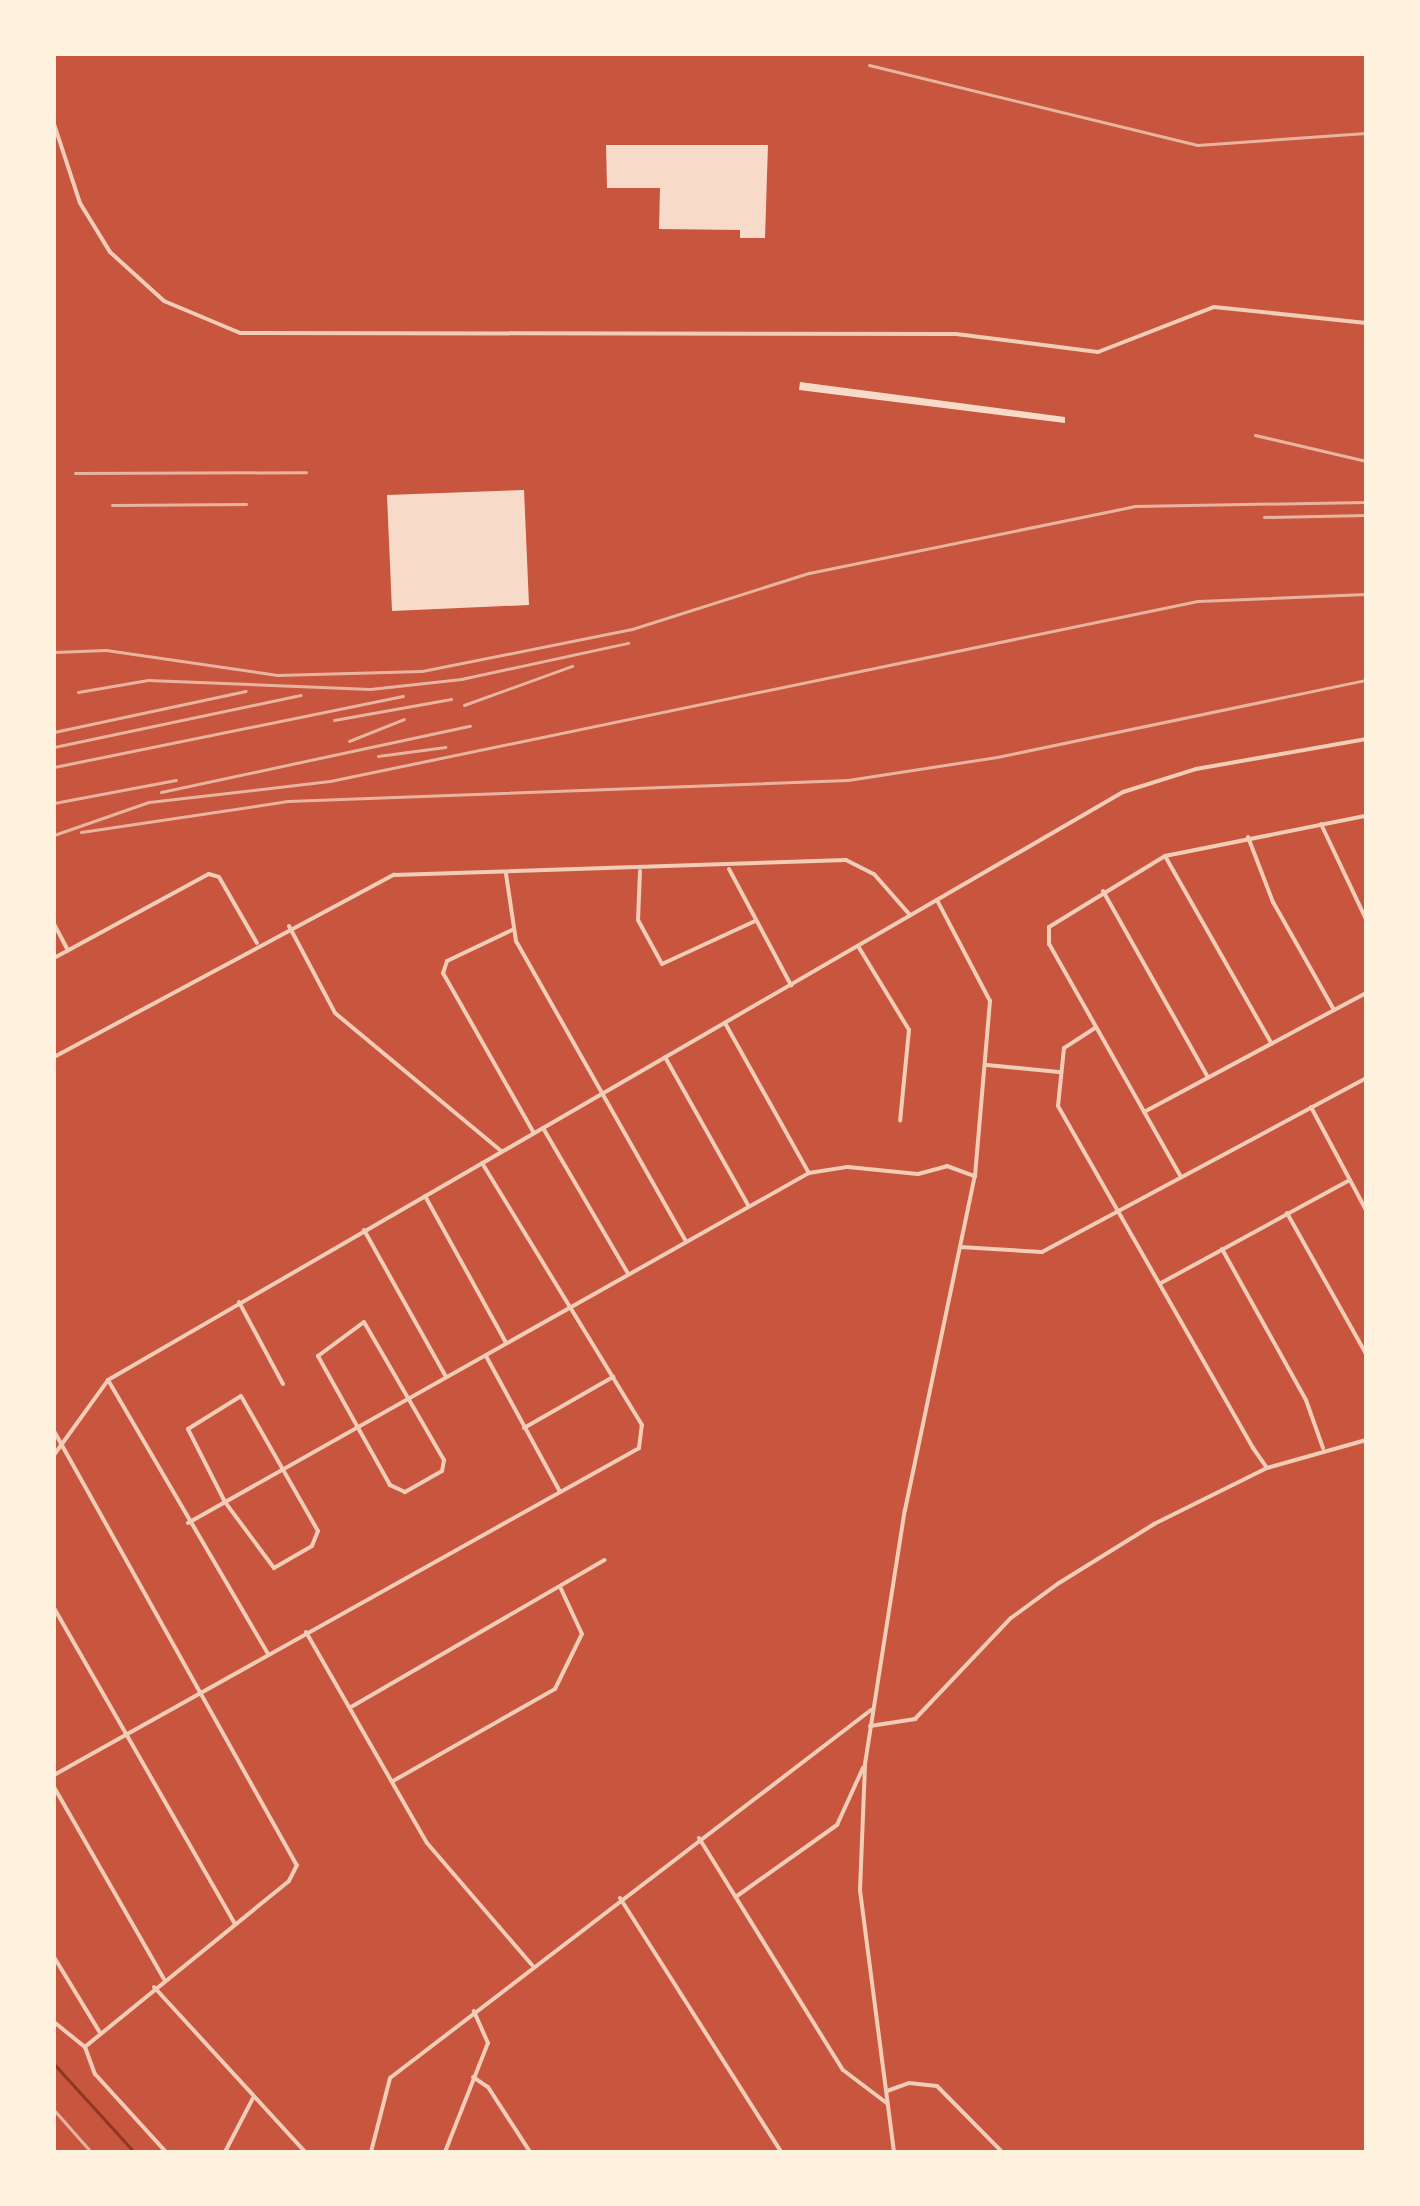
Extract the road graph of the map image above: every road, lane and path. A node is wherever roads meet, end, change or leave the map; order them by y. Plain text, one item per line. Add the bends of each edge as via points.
1 (54, 124) edge
2 (1366, 323) edge
3 (1366, 739) edge
4 (1366, 816) edge
5 (1321, 824) junction
6 (1248, 837) junction
7 (1165, 856) junction
8 (729, 869) junction
9 (640, 871) junction
10 (506, 874) junction
11 (1103, 891) junction
12 (937, 900) junction
13 (910, 915) junction
14 (1366, 919) edge
15 (755, 921) junction
16 (54, 924) edge
17 (289, 926) junction
18 (512, 930) junction
19 (257, 943) junction
20 (858, 946) junction
21 (68, 950) junction
22 (54, 958) edge
23 (791, 985) junction
24 (1366, 993) edge
25 (1334, 1010) junction
26 (725, 1023) junction
27 (1095, 1028) junction
28 (1272, 1044) junction
29 (54, 1057) edge
30 (665, 1057) junction
31 (987, 1065) junction
32 (1059, 1072) junction
33 (1209, 1078) junction
34 (1366, 1078) edge
35 (603, 1092) junction
36 (1311, 1107) junction
37 (1144, 1112) junction
38 (900, 1121) dead end
39 (543, 1128) junction
40 (534, 1133) junction
41 (501, 1151) junction
42 (482, 1162) junction
43 (809, 1173) junction
44 (975, 1176) junction
45 (1181, 1177) junction
46 (1350, 1180) junction
47 (425, 1196) junction
48 (748, 1206) junction
49 (1366, 1210) edge
50 (1116, 1212) junction
51 (1287, 1213) junction
52 (364, 1230) junction
53 (685, 1240) junction
54 (960, 1247) junction
55 (1222, 1249) junction
56 (627, 1272) junction
57 (1161, 1283) junction
58 (239, 1302) junction
59 (567, 1307) junction
60 (506, 1343) junction
61 (1366, 1354) edge
62 (486, 1356) junction
63 (446, 1377) junction
64 (613, 1377) junction
65 (108, 1380) junction
66 (283, 1384) dead end
67 (408, 1395) junction
68 (355, 1424) junction
69 (524, 1428) junction
70 (54, 1431) edge
71 (1366, 1440) edge
72 (62, 1444) junction
73 (1323, 1448) junction
74 (54, 1455) edge
75 (283, 1467) junction
76 (1267, 1468) junction
77 (559, 1490) junction
78 (225, 1502) junction
79 (188, 1523) junction
80 (605, 1560) dead end
81 (561, 1589) junction
82 (54, 1608) edge
83 (306, 1632) junction
84 (268, 1654) junction
85 (201, 1691) junction
86 (351, 1707) junction
87 (873, 1708) junction
88 (870, 1726) junction
89 (125, 1734) junction
90 (865, 1764) junction
91 (54, 1775) edge
92 (393, 1781) junction
93 (54, 1787) edge
94 (699, 1838) junction
95 (737, 1896) junction
96 (620, 1898) junction
97 (235, 1924) junction
98 (54, 1957) edge
99 (532, 1965) junction
100 (164, 1979) junction
101 (154, 1987) junction
102 (474, 2011) junction
103 (54, 2022) edge
104 (99, 2031) junction
105 (85, 2047) junction
106 (473, 2077) junction
107 (886, 2091) junction
108 (253, 2098) junction
109 (888, 2104) junction
110 (166, 2152) edge
111 (225, 2152) edge
112 (305, 2152) edge
113 (371, 2152) edge
114 (445, 2152) edge
115 (530, 2152) edge
116 (781, 2152) edge
117 (894, 2152) edge
118 (1002, 2152) edge

1 - 2 street via 80,203 110,252 164,301 240,333 956,334 1098,352 1214,307
3 - 12 street via 1138,785
4 - 5 street
5 - 6 street
5 - 14 street
6 - 7 street
6 - 25 street via 1273,902
7 - 11 street
7 - 28 street
8 - 9 street
8 - 13 street via 855,862
8 - 15 street
9 - 10 street
9 - 15 street via 638,920 662,964
10 - 17 street via 382,877
10 - 18 street
11 - 27 street via 1056,920 1047,938
11 - 33 street
12 - 13 street
12 - 31 street via 987,986
13 - 20 street
15 - 23 street
16 - 21 street
17 - 19 street
17 - 41 street via 335,1013
18 - 35 street
18 - 40 street via 447,961 443,973
19 - 21 street via 214,874 195,876
19 - 29 street
20 - 23 street
20 - 38 street via 909,1030
21 - 22 street
23 - 26 street
24 - 25 street
25 - 28 street
26 - 30 street
26 - 43 street
27 - 32 street via 1064,1048
27 - 37 street
28 - 33 street
30 - 35 street
30 - 48 street
31 - 32 street
31 - 44 street
32 - 50 street via 1058,1106
33 - 37 street
34 - 36 street
35 - 39 street
35 - 53 street
36 - 45 street
36 - 46 street
37 - 45 street
39 - 40 street
39 - 56 street
40 - 41 street
41 - 42 street
42 - 47 street
42 - 59 street
43 - 44 street via 848,1167 918,1174 947,1166
43 - 48 street
44 - 54 street
45 - 50 street
46 - 49 street
46 - 51 street
47 - 52 street
47 - 60 street
48 - 53 street
50 - 54 street via 1029,1255
50 - 57 street
51 - 55 street
51 - 61 street
52 - 58 street
52 - 63 street
53 - 56 street
54 - 87 street via 905,1510
55 - 57 street
55 - 73 street via 1306,1400
56 - 59 street
57 - 76 street
58 - 65 street
58 - 66 street
59 - 60 street
59 - 64 street
60 - 62 street
62 - 63 street
62 - 69 street
63 - 67 street
64 - 69 street
64 - 77 street via 642,1425 639,1448
65 - 72 street
65 - 79 street
67 - 68 street
67 - 68 street via 445,1464 410,1490 390,1485
67 - 68 street via 368,1325 356,1323 318,1356
68 - 75 street
69 - 77 street
70 - 72 street
71 - 73 street
72 - 74 street
72 - 85 street
73 - 76 street
75 - 78 street
75 - 78 street via 318,1531 312,1546 269,1567
75 - 78 street via 244,1398 195,1420 188,1429
76 - 88 street via 1154,1524 1059,1583 1011,1618 915,1719
77 - 83 street
78 - 79 street
79 - 84 street
80 - 81 street
81 - 86 street
81 - 92 street via 582,1634 555,1689
82 - 89 street
83 - 84 street
83 - 86 street
84 - 85 street
85 - 89 street
85 - 97 street via 297,1865 289,1881
86 - 92 street
87 - 88 street
87 - 94 street
88 - 90 street
89 - 91 street
89 - 97 street
90 - 95 street via 837,1825
90 - 107 street via 860,1890
92 - 99 street via 436,1857
93 - 100 street
94 - 95 street
94 - 96 street
95 - 109 street via 843,2070
96 - 99 street
96 - 116 street
97 - 100 street
98 - 104 street
99 - 102 street
100 - 101 street
101 - 104 street
101 - 108 street
102 - 106 street via 489,2038
102 - 113 street via 390,2078
103 - 105 street
104 - 105 street
105 - 110 street via 95,2074
106 - 114 street
106 - 115 street via 488,2087
107 - 109 street
107 - 118 street via 909,2083 937,2086
108 - 111 street
108 - 112 street
109 - 117 street

